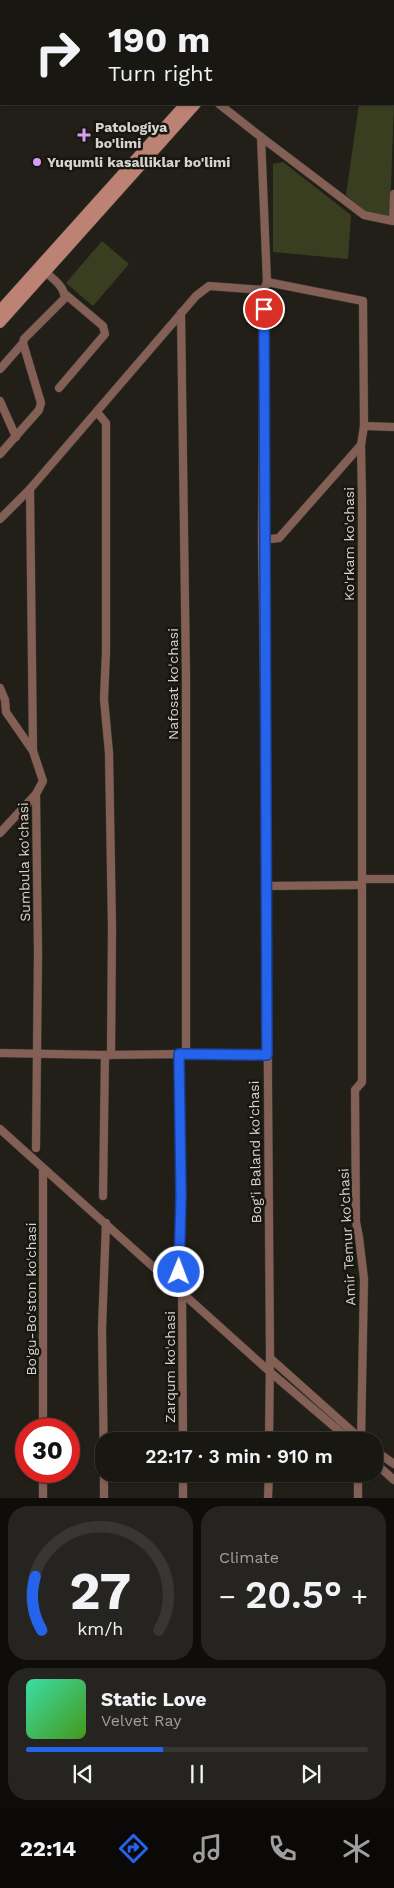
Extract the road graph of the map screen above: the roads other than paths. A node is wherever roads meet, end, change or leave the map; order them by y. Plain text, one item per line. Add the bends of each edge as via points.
1 (184, 105) edge
2 (195, 105) edge
3 (220, 105) edge
4 (262, 137) junction
5 (394, 194) edge
6 (42, 269) junction
7 (267, 282) junction
8 (264, 290) junction
9 (65, 294) junction
10 (0, 310) edge
11 (181, 313) junction
12 (0, 323) edge
13 (23, 343) junction
14 (0, 369) edge
15 (59, 388) dead end
16 (0, 401) edge
17 (97, 412) junction
18 (364, 426) junction
19 (394, 427) edge
20 (16, 437) junction
21 (360, 445) junction
22 (0, 454) edge
23 (30, 489) junction
24 (0, 519) edge
25 (262, 540) junction
26 (0, 688) edge
27 (33, 752) junction
28 (36, 794) junction
29 (0, 833) edge
30 (394, 879) edge
31 (362, 882) junction
32 (266, 886) junction
33 (0, 1053) edge
34 (37, 1053) junction
35 (182, 1054) junction
36 (108, 1055) junction
37 (267, 1055) junction
38 (0, 1129) edge
39 (36, 1148) dead end
40 (43, 1169) junction
41 (102, 1196) dead end
42 (106, 1223) junction
43 (179, 1272) dead end
44 (182, 1292) junction
45 (270, 1358) junction
46 (270, 1371) junction
47 (43, 1418) edge
48 (103, 1432) edge
49 (183, 1432) edge
50 (269, 1432) edge
51 (341, 1432) edge
52 (353, 1432) edge
53 (362, 1432) edge
54 (383, 1456) edge
55 (394, 1464) edge
56 (383, 1470) edge
57 (394, 1480) edge
58 (104, 1482) edge
59 (183, 1482) edge
60 (269, 1482) edge
61 (358, 1482) edge
62 (43, 1483) edge
63 (43, 1498) edge
64 (104, 1498) edge
65 (183, 1498) edge
66 (268, 1498) edge
67 (358, 1498) edge

1 - 6 main road
2 - 6 main road
3 - 4 street
4 - 5 street via 364,215 393,221
4 - 7 street, Bog'i Baland ko'chasi
6 - 9 street
6 - 10 main road
6 - 12 main road
7 - 8 street, Bog'i Baland ko'chasi
7 - 18 street, Ko'rkam ko'chasi via 363,301
8 - 11 street via 209,286
8 - 25 street, Bog'i Baland ko'chasi
9 - 13 street
9 - 15 street via 103,326 105,334
11 - 17 street
11 - 35 street, Nafosat ko'chasi via 186,675
13 - 14 street
13 - 20 street via 41,403 40,410
16 - 20 street
17 - 23 street
17 - 36 street via 106,423 104,698 109,763 112,928
18 - 19 street
18 - 21 street, Ko'rkam ko'chasi
20 - 22 street
21 - 25 street via 278,538
21 - 31 street, Ko'rkam ko'chasi
23 - 24 street
23 - 27 street, Sumbula ko'chasi
25 - 32 street, Bog'i Baland ko'chasi
26 - 27 street via 6,712
27 - 28 street, Sumbula ko'chasi via 43,781
28 - 29 street
28 - 34 street, Sumbula ko'chasi
30 - 31 street
31 - 32 street
31 - 53 street, Amir Temur ko'chasi via 362,1082 355,1090 356,1222 364,1279
32 - 37 street, Bog'i Baland ko'chasi
33 - 34 street
34 - 36 street
34 - 39 street, Sumbula ko'chasi
35 - 36 street
35 - 37 street
35 - 43 street, Nafosat ko'chasi
36 - 41 street
37 - 45 street, Bog'i Baland ko'chasi
38 - 40 street
40 - 42 street
40 - 47 street, Bo'gu-Bo'ston ko'chasi
42 - 44 street
42 - 48 street via 102,1329
44 - 46 street
44 - 49 street, Zarqum ko'chasi
45 - 46 street, Bog'i Baland ko'chasi
45 - 52 street
46 - 50 street, Bog'i Baland ko'chasi
46 - 51 street
54 - 55 street
56 - 57 street
58 - 64 street
59 - 65 street
60 - 66 street
61 - 67 street
62 - 63 street

